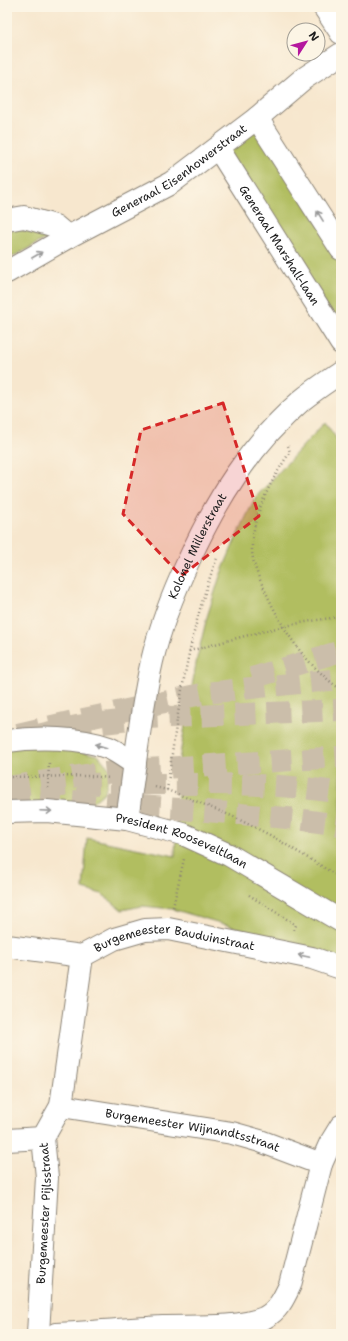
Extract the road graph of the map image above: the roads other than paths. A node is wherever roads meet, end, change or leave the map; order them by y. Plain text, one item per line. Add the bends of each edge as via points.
1 (324, 7) edge
2 (341, 33) edge
3 (341, 54) edge
4 (258, 118) junction
5 (218, 148) junction
6 (7, 220) edge
7 (68, 237) junction
8 (341, 249) edge
9 (7, 272) edge
10 (341, 342) edge
11 (341, 372) edge
12 (7, 741) edge
13 (134, 773) junction
14 (7, 812) edge
15 (127, 819) junction
16 (341, 921) edge
17 (7, 946) edge
18 (82, 956) junction
19 (341, 968) edge
20 (61, 1106) junction
21 (341, 1126) edge
22 (43, 1138) junction
23 (7, 1140) edge
24 (321, 1164) junction
25 (38, 1334) edge
26 (56, 1334) edge

1 - 2 street
3 - 4 street, Generaal Eisenhowerstraat via 303,79
4 - 5 street, Generaal Eisenhowerstraat
8 -> 4 street
5 - 7 street, Generaal Eisenhowerstraat via 171,183
5 - 10 street, Generaal Marshall-laan
6 - 7 street via 24,217 55,226
9 -> 7 street, Generaal Eisenhowerstraat
11 - 13 street, Kolonel Millerstraat via 302,400 276,425 228,485 203,530 164,619 152,661
13 -> 12 street via 110,748 103,746 49,738
13 - 15 street, Kolonel Millerstraat
14 -> 15 street, President Rooseveltlaan via 47,811
15 - 16 street, President Rooseveltlaan via 168,829 228,855
17 - 18 street, Burgemeester Bauduinstraat
19 -> 18 street, Burgemeester Bauduinstraat via 312,958 168,929 145,930 114,939
18 - 20 street, Burgemeester Pijlsstraat
20 - 22 street, Burgemeester Pijlsstraat
20 - 24 street, Burgemeester Wijnandtsstraat via 232,1133
21 - 24 street
22 - 23 street
22 - 25 street, Burgemeester Pijlsstraat via 47,1177
24 - 26 street via 290,1285 283,1300 270,1314 255,1321 234,1325

